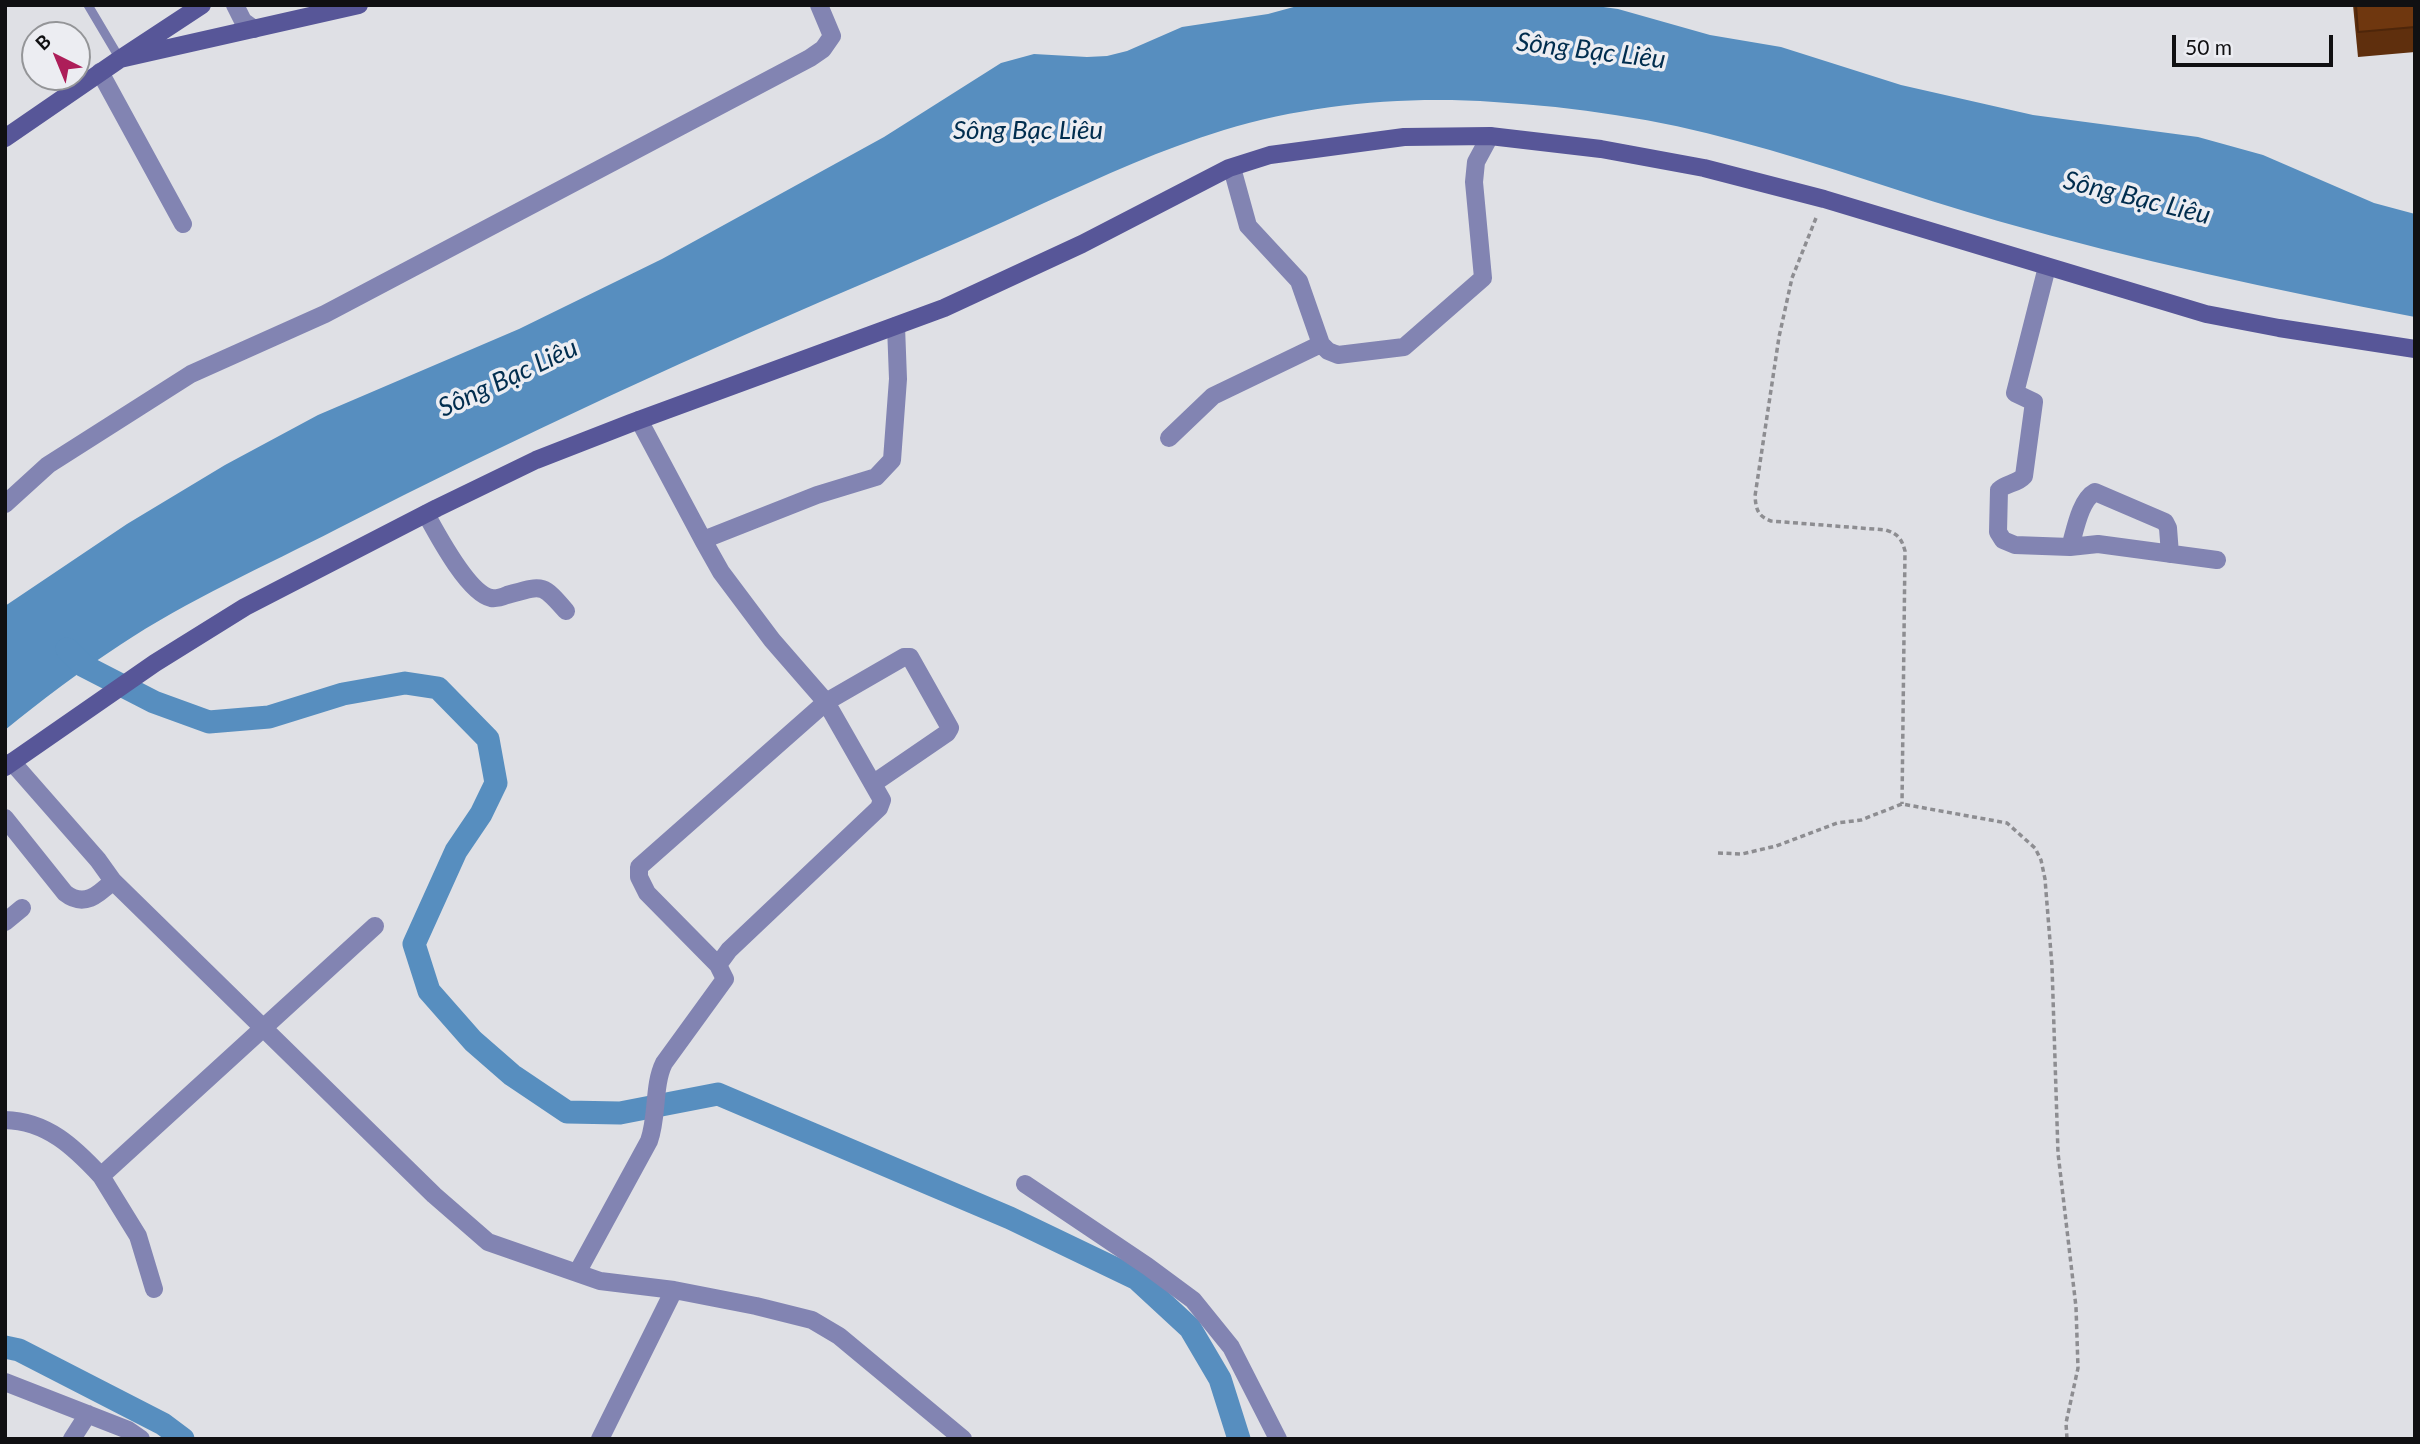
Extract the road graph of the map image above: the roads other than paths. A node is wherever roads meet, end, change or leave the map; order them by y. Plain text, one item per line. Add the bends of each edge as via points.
1 (88, 5) edge
2 (202, 5) edge
3 (235, 5) edge
4 (359, 5) edge
5 (819, 5) edge
6 (254, 29) junction
7 (120, 59) junction
8 (100, 72) junction
9 (1490, 136) junction
10 (5, 138) edge
11 (1232, 168) junction
12 (183, 224) dead end
13 (2047, 267) junction
14 (895, 326) junction
15 (1321, 344) junction
16 (2415, 348) edge
17 (639, 420) junction
18 (1169, 438) dead end
19 (5, 504) edge
20 (426, 514) junction
21 (703, 541) junction
22 (2070, 547) junction
23 (2170, 554) junction
24 (2217, 560) dead end
25 (566, 611) dead end
26 (826, 702) junction
27 (9, 764) edge
28 (874, 783) junction
29 (6, 818) edge
30 (113, 881) junction
31 (22, 908) dead end
32 (5, 922) edge
33 (375, 926) dead end
34 (718, 965) junction
35 (262, 1028) junction
36 (5, 1120) edge
37 (101, 1176) junction
38 (1025, 1184) dead end
39 (577, 1273) junction
40 (154, 1289) dead end
41 (674, 1290) junction
42 (5, 1382) edge
43 (88, 1414) junction
44 (72, 1439) edge
45 (141, 1439) edge
46 (600, 1439) edge
47 (963, 1439) edge
48 (1278, 1439) edge

1 - 7 lane
2 - 7 street
3 - 6 street via 243,21
4 - 6 street
5 - 19 street via 832,36 810,58 324,314 191,374 48,465
6 - 7 street
7 - 8 street
8 - 10 street
8 - 12 street
9 - 11 street via 1404,138 1270,155
9 - 13 street via 1601,149 1704,168
9 - 15 street via 1476,162 1474,182 1483,278 1404,347 1338,355
11 - 14 street via 1082,244
11 - 15 street via 1248,226 1299,281
13 - 16 street via 2206,314
13 - 22 street via 2015,393 2034,402 2024,476 1999,490 1998,533 2015,545
14 - 17 street
14 - 21 street via 898,379 892,460 883,471
15 - 18 street via 1213,396
17 - 20 street via 536,460
17 - 21 street
20 - 25 street via 455,564 484,594 497,598 542,588
20 - 27 street via 246,607
21 - 26 street via 772,640
22 - 23 street via 2098,544
22 - 23 street via 2085,505 2095,492 2165,522
23 - 24 street
26 - 28 street
26 - 28 street via 910,657 950,728
26 - 34 street via 639,867 647,893
27 - 30 street
28 - 34 street via 882,800 879,808
29 - 30 street via 73,899 85,901
30 - 35 street
31 - 32 street
33 - 35 street
34 - 39 street via 724,983 660,1070 649,1141
35 - 37 street
35 - 39 street via 488,1242
36 - 37 street via 18,1120 57,1135
37 - 40 street via 138,1236
38 - 48 street via 1193,1300 1231,1347
39 - 41 street via 600,1281
41 - 46 street
41 - 47 street via 812,1320 839,1336
42 - 43 street
43 - 44 street
43 - 45 street

